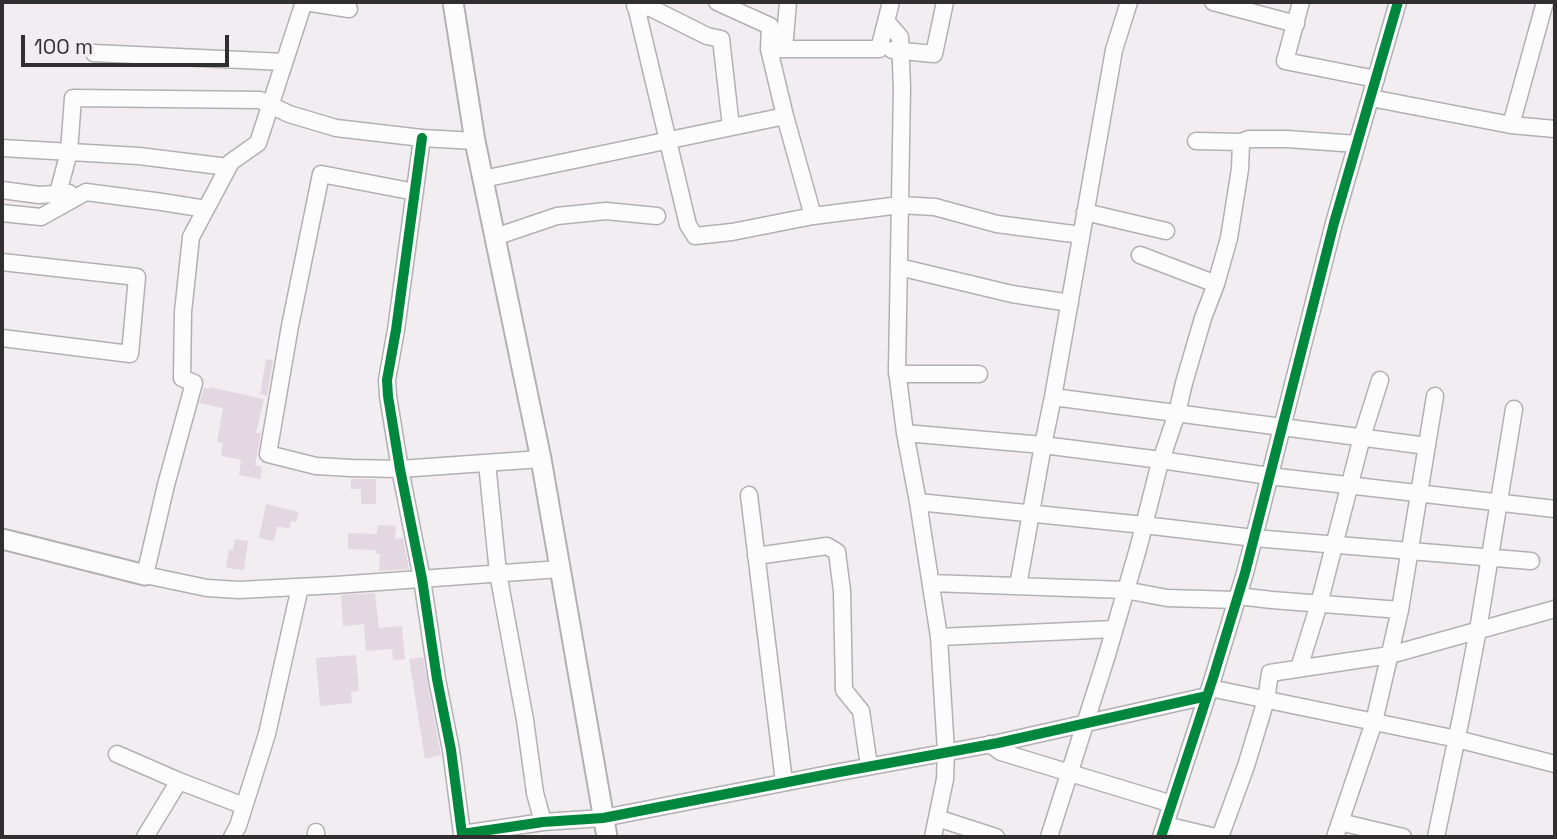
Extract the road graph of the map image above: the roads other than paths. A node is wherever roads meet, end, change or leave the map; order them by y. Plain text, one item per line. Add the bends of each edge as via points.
1 (304, 2) edge
2 (453, 2) edge
3 (717, 2) edge
4 (788, 2) edge
5 (891, 2) edge
6 (945, 2) edge
7 (1129, 2) edge
8 (1213, 2) edge
9 (1301, 2) edge
10 (1398, 2) edge
11 (1545, 2) edge
12 (635, 4) edge
13 (349, 9) dead end
14 (886, 21) junction
15 (1296, 24) junction
16 (776, 49) junction
17 (879, 49) junction
18 (900, 51) junction
19 (94, 54) dead end
20 (284, 62) junction
21 (1376, 79) junction
22 (1371, 98) junction
23 (270, 105) junction
24 (785, 116) junction
25 (1511, 125) junction
26 (732, 127) junction
27 (1555, 129) edge
28 (422, 138) junction
29 (669, 140) junction
30 (475, 141) junction
31 (1196, 141) dead end
32 (1241, 142) junction
33 (1357, 144) junction
34 (2, 148) edge
35 (69, 152) junction
36 (228, 167) junction
37 (483, 179) junction
38 (2, 190) edge
39 (86, 192) junction
40 (415, 192) junction
41 (58, 193) junction
42 (900, 205) junction
43 (206, 209) junction
44 (1085, 212) junction
45 (2, 213) edge
46 (657, 216) dead end
47 (813, 216) junction
48 (1166, 231) dead end
49 (1082, 235) junction
50 (495, 237) junction
51 (1140, 255) dead end
52 (2, 262) edge
53 (899, 267) junction
54 (1216, 284) junction
55 (1070, 303) junction
56 (2, 338) edge
57 (897, 374) junction
58 (979, 374) dead end
59 (1380, 380) dead end
60 (1435, 396) dead end
61 (1054, 397) junction
62 (1514, 409) dead end
63 (1177, 413) junction
64 (1282, 427) junction
65 (905, 432) junction
66 (1362, 437) junction
67 (1043, 445) junction
68 (1427, 446) junction
69 (541, 459) junction
70 (1161, 460) junction
71 (487, 463) junction
72 (400, 469) junction
73 (1269, 476) junction
74 (1351, 486) junction
75 (1419, 494) junction
76 (749, 495) dead end
77 (918, 502) junction
78 (1499, 503) junction
79 (1555, 509) edge
80 (1031, 513) junction
81 (1144, 525) junction
82 (2, 538) edge
83 (1254, 538) junction
84 (1336, 545) junction
85 (1410, 551) junction
86 (756, 556) junction
87 (1490, 557) junction
88 (1531, 561) dead end
89 (560, 569) junction
90 (498, 573) junction
91 (145, 575) junction
92 (422, 579) junction
93 (931, 583) junction
94 (1018, 586) junction
95 (300, 587) junction
96 (1125, 590) junction
97 (1237, 598) junction
98 (1320, 604) junction
99 (1555, 608) edge
100 (1400, 610) junction
101 (1114, 629) junction
102 (1478, 630) junction
103 (939, 637) junction
104 (1390, 654) junction
105 (1299, 668) junction
106 (1209, 692) junction
107 (1266, 700) junction
108 (1374, 722) junction
109 (1086, 723) junction
110 (1457, 739) junction
111 (990, 744) junction
112 (946, 752) junction
113 (117, 754) dead end
114 (1555, 764) edge
115 (869, 766) junction
116 (1070, 772) junction
117 (179, 781) junction
118 (783, 782) junction
119 (1172, 804) junction
120 (244, 806) junction
121 (603, 817) junction
122 (937, 818) junction
123 (543, 822) junction
124 (1337, 830) edge
125 (1163, 831) edge
126 (145, 837) edge
127 (232, 837) edge
128 (607, 837) edge
129 (933, 837) edge
130 (996, 837) edge
131 (1049, 837) edge
132 (1218, 837) edge
133 (1404, 837) edge
134 (1436, 837) edge

1 - 13 street
1 - 20 street
2 - 30 street
3 - 16 street via 770,26
4 - 16 street
5 - 14 street
6 - 18 street via 934,54
7 - 44 street via 1114,50
8 - 15 street
9 - 15 street
10 - 21 street
11 - 25 street
12 - 26 street via 721,39
12 - 29 street
14 - 17 street
14 - 18 street via 900,37
15 - 21 street via 1285,61
16 - 17 street
16 - 24 street
17 - 18 street
18 - 42 street
19 - 20 street
20 - 23 street
21 - 22 street
22 - 25 street
22 - 33 street
23 - 28 street via 336,128
23 - 35 street via 260,100 73,98
23 - 36 street via 258,143
24 - 26 street
24 - 47 street
25 - 27 street
26 - 29 street
28 - 30 street
28 - 40 street
29 - 37 street
29 - 47 street via 688,225 695,236
30 - 37 street
31 - 32 street
32 - 33 street via 1287,139
32 - 54 street via 1229,238
33 - 64 street
34 - 35 street
35 - 36 street
35 - 41 street
36 - 43 street
37 - 50 street
38 - 41 street
39 - 41 street
39 - 43 street
39 - 45 street via 41,217
40 - 72 street via 387,380
40 - 72 street via 321,174 268,454 316,466
42 - 47 street
42 - 49 street via 935,207 997,224
42 - 53 street
43 - 91 street via 191,237 183,312 182,378 194,383
44 - 48 street
44 - 49 street
46 - 50 street via 606,211 557,216
49 - 55 street
50 - 69 street
51 - 54 street
52 - 56 street via 137,277 130,354
53 - 55 street
53 - 57 street
54 - 63 street
55 - 61 street
57 - 58 street
57 - 65 street
59 - 66 street
60 - 68 street
61 - 63 street
61 - 67 street
62 - 78 street
63 - 64 street
63 - 70 street
64 - 66 street
64 - 73 street
65 - 67 street
65 - 77 street
66 - 68 street
66 - 74 street
67 - 70 street
67 - 80 street
68 - 75 street
69 - 71 street
69 - 89 street
70 - 73 street
70 - 81 street
71 - 72 street
71 - 90 street
72 - 92 street
73 - 74 street
73 - 83 street
74 - 75 street
74 - 84 street
75 - 78 street
75 - 85 street
76 - 86 street
77 - 80 street
77 - 93 street
78 - 79 street
78 - 87 street
80 - 81 street
80 - 94 street
81 - 83 street
81 - 96 street
82 - 91 street
83 - 84 street
83 - 97 street
84 - 85 street
84 - 98 street
85 - 87 street
85 - 100 street
86 - 115 street via 827,546 837,552 844,690 861,711
86 - 118 street
87 - 88 street
87 - 102 street
89 - 90 street
89 - 121 street
90 - 92 street
90 - 123 street
91 - 95 street via 217,589
92 - 95 street
92 - 123 street via 462,834
93 - 94 street
93 - 103 street
94 - 96 street
95 - 120 street via 267,734
96 - 97 street via 1167,598
96 - 101 street
97 - 98 street
97 - 106 street
98 - 100 street
98 - 105 street
99 - 102 street
100 - 104 street
101 - 103 street
101 - 109 street
102 - 104 street
102 - 110 street
103 - 112 street
104 - 105 street
104 - 108 street
105 - 107 street via 1270,673
106 - 107 street
106 - 109 street
106 - 119 street
107 - 108 street
107 - 132 street
108 - 110 street
108 - 124 street
109 - 111 street
109 - 116 street
110 - 114 street
110 - 134 street
111 - 112 street
111 - 116 street via 1001,752
112 - 115 street
112 - 122 street
113 - 117 street
115 - 118 street
116 - 119 street
116 - 131 street
117 - 120 street
117 - 126 street
118 - 121 street
119 - 125 street
120 - 127 street
121 - 123 street
121 - 128 street
122 - 129 street
122 - 130 street
124 - 133 street
125 - 132 street

